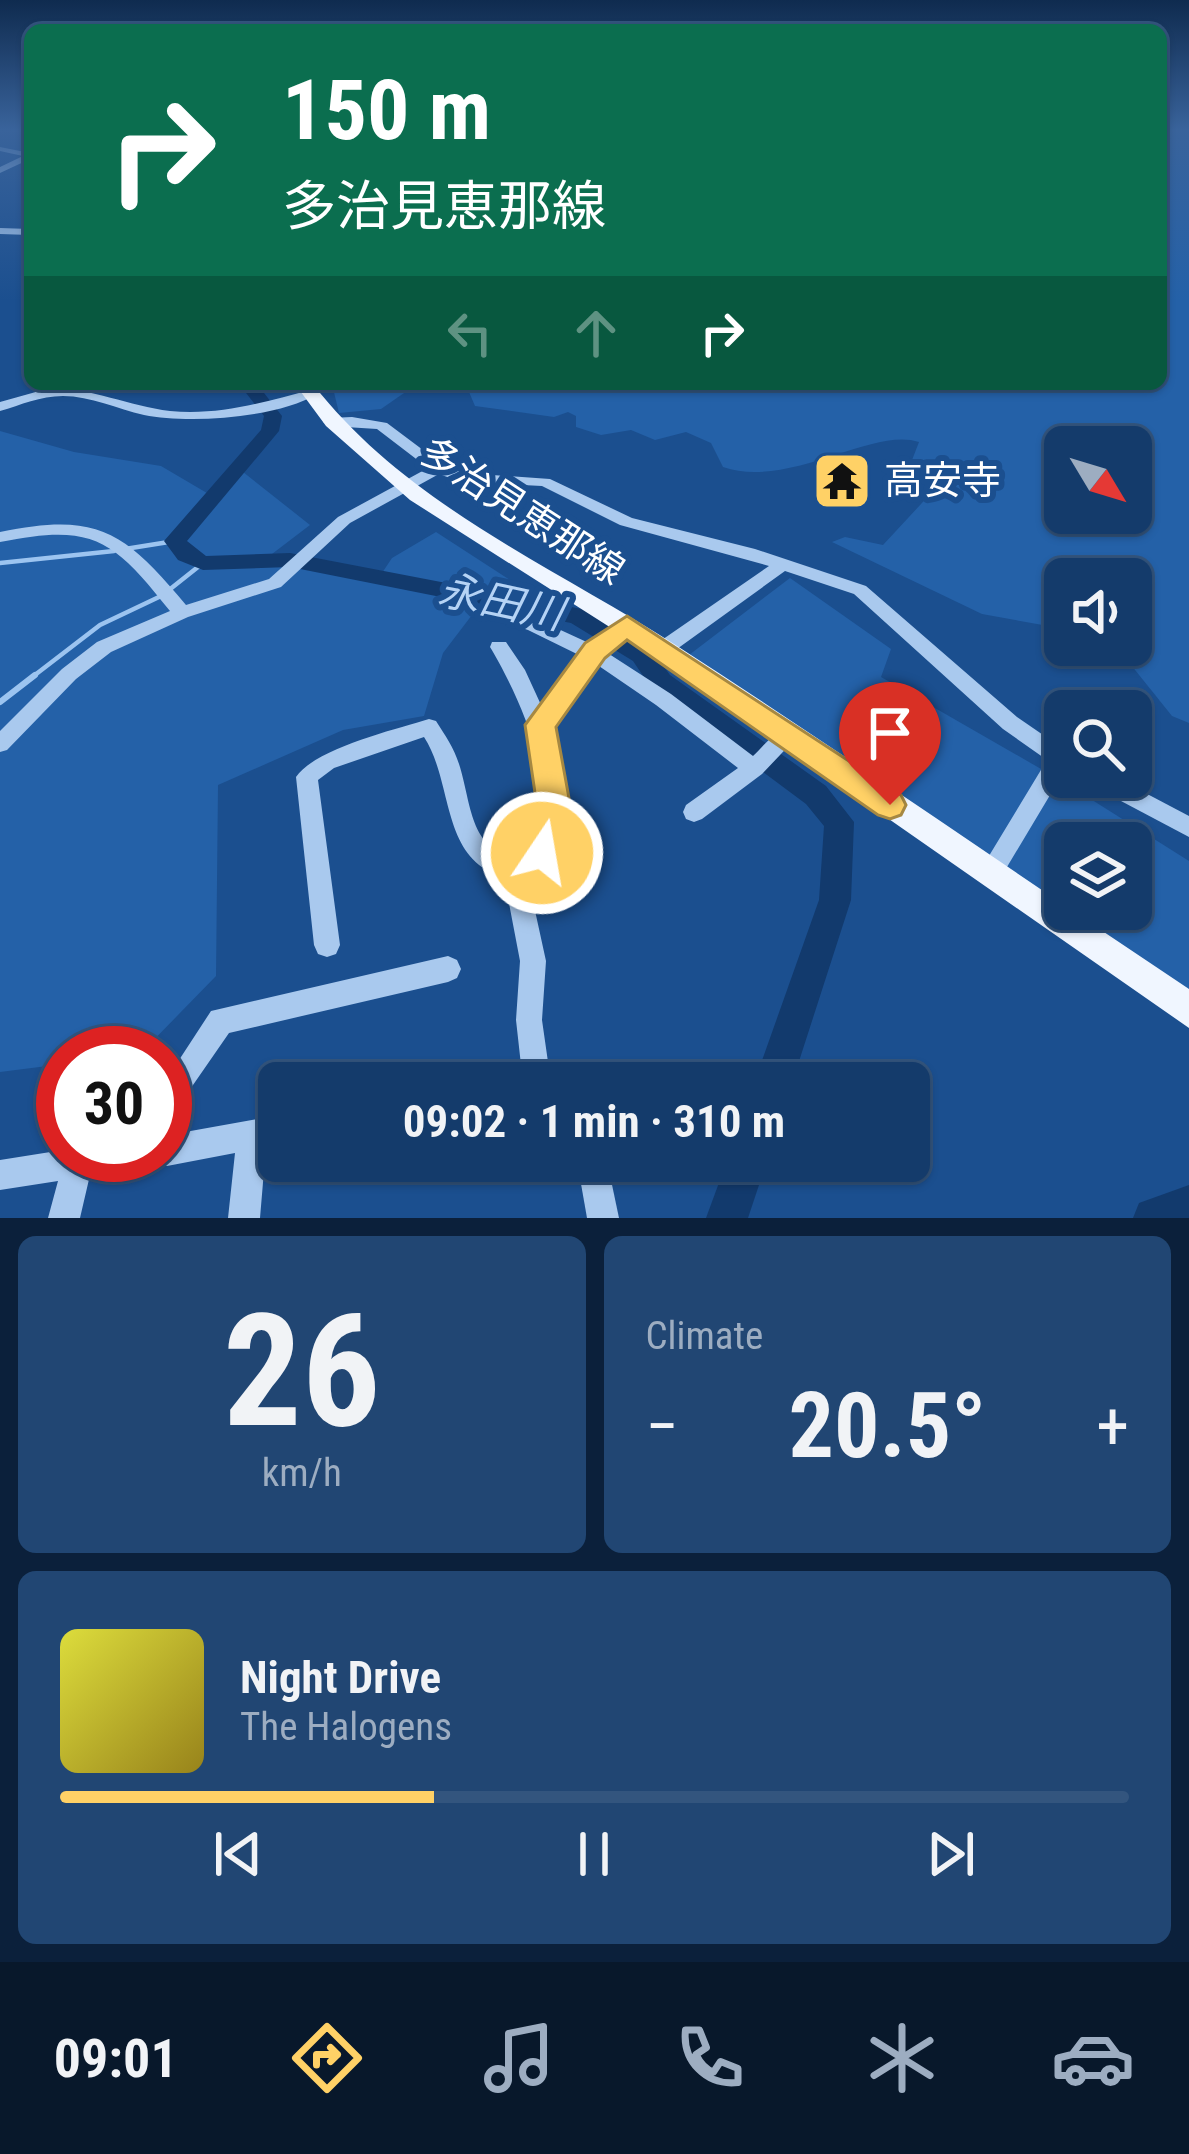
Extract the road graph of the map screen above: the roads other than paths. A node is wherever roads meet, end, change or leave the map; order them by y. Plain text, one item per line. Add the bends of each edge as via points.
1 (44, 390) edge
2 (44, 390) edge
3 (305, 390) edge
4 (308, 390) edge
5 (0, 407) edge
6 (330, 422) junction
7 (437, 468) junction
8 (406, 485) junction
9 (0, 537) edge
10 (783, 564) junction
11 (170, 599) junction
12 (498, 614) dead end
13 (624, 628) junction
14 (499, 647) dead end
15 (597, 648) junction
16 (663, 650) junction
17 (540, 725) junction
18 (785, 739) junction
19 (0, 744) edge
20 (1044, 747) edge
21 (756, 765) junction
22 (1044, 792) edge
23 (1134, 798) edge
24 (694, 812) dead end
25 (1189, 827) edge
26 (514, 869) junction
27 (990, 874) junction
28 (327, 945) dead end
29 (448, 969) dead end
30 (1189, 1010) edge
31 (528, 1062) edge
32 (192, 1064) edge
33 (258, 1134) edge
34 (192, 1146) edge
35 (258, 1164) edge
36 (36, 1168) edge
37 (0, 1174) edge
38 (73, 1182) edge
39 (596, 1182) edge
40 (64, 1218) edge
41 (244, 1218) edge
42 (603, 1218) edge

1 - 5 street
2 - 3 street via 123,396 178,416 272,404
4 - 6 main road, 多治見恵那線
6 - 7 street via 383,425
6 - 8 main road, 多治見恵那線
7 - 8 street
7 - 10 street via 545,482 626,522
8 - 11 street via 344,520 275,583
8 - 13 main road, 多治見恵那線
9 - 11 street via 92,529
10 - 16 street
10 - 20 street via 868,595
11 - 19 street via 88,658
12 - 15 street
13 - 15 street
13 - 16 main road, 多治見恵那線
14 - 17 street
15 - 17 street
15 - 21 street
16 - 18 main road, 多治見恵那線
17 - 26 street via 556,820 542,853
18 - 21 street
18 - 27 main road, 多治見恵那線
21 - 24 street
22 - 27 street
23 - 25 street
26 - 28 street via 481,856 467,837 430,727 326,762 307,777
26 - 31 street via 533,961
27 - 30 main road, 多治見恵那線
29 - 32 street via 221,1022
33 - 34 street
35 - 41 street
36 - 37 street
38 - 40 street
39 - 42 street

